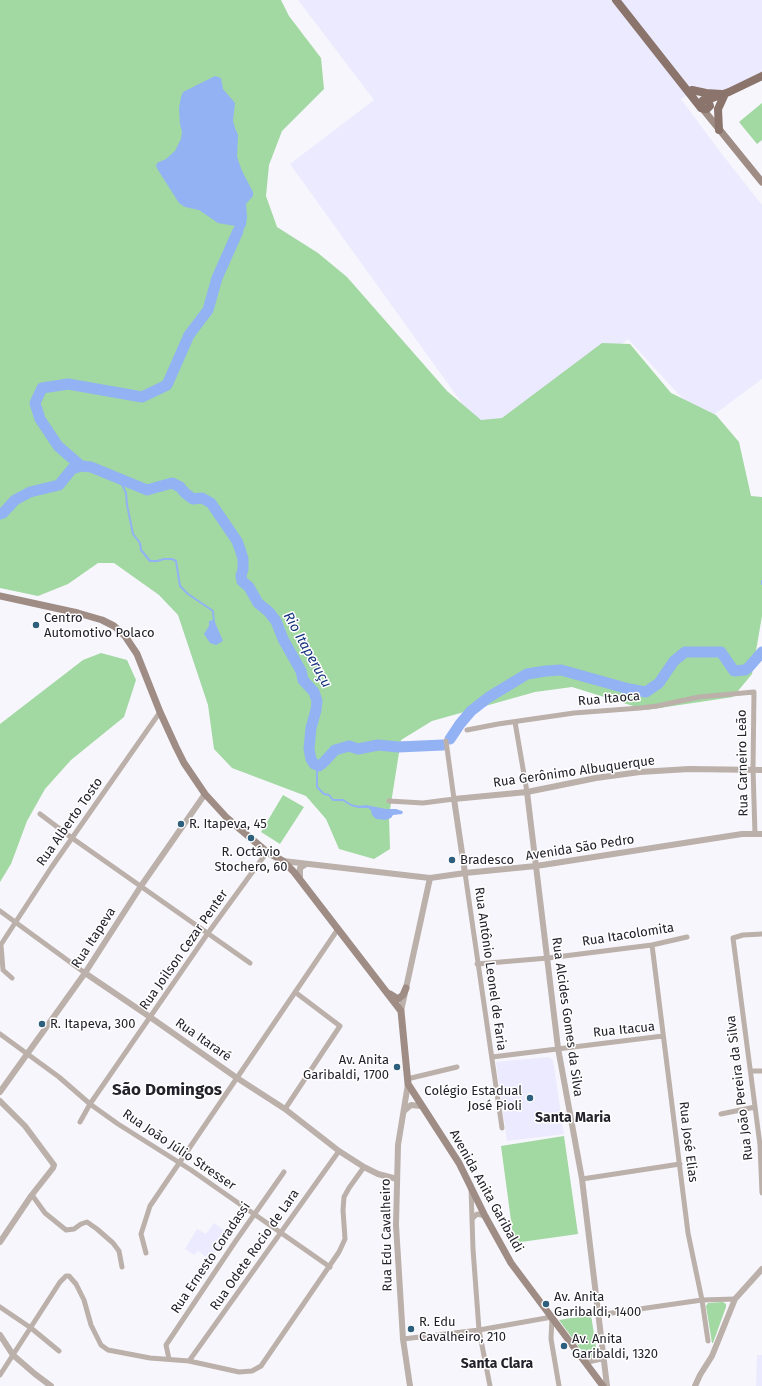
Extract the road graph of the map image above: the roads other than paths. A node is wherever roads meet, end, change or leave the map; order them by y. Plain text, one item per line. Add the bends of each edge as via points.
1 (616, 0) edge
2 (762, 76) edge
3 (683, 84) junction
4 (692, 90) junction
5 (726, 94) junction
6 (706, 105) junction
7 (719, 130) junction
8 (762, 182) edge
9 (0, 596) edge
10 (754, 692) joint
11 (160, 712) junction
12 (515, 722) junction
13 (467, 730) dead end
14 (446, 741) dead end
15 (753, 769) junction
16 (762, 770) edge
17 (527, 792) junction
18 (205, 794) junction
19 (454, 799) junction
20 (389, 801) dead end
21 (40, 814) dead end
22 (759, 834) edge
23 (72, 838) junction
24 (267, 852) junction
25 (282, 861) junction
26 (306, 864) junction
27 (536, 866) junction
28 (465, 873) junction
29 (430, 878) junction
30 (300, 879) junction
31 (141, 886) junction
32 (0, 911) edge
33 (16, 923) junction
34 (338, 929) junction
35 (208, 934) junction
36 (762, 934) edge
37 (687, 937) dead end
38 (652, 945) junction
39 (0, 946) edge
40 (548, 958) junction
41 (250, 963) dead end
42 (477, 964) junction
43 (85, 973) junction
44 (12, 978) dead end
45 (406, 988) junction
46 (385, 991) junction
47 (295, 992) junction
48 (401, 1011) junction
49 (150, 1017) junction
50 (0, 1034) edge
51 (663, 1036) junction
52 (558, 1048) junction
53 (27, 1053) junction
54 (492, 1057) junction
55 (457, 1067) dead end
56 (751, 1071) junction
57 (762, 1071) edge
58 (237, 1078) junction
59 (408, 1082) junction
60 (0, 1092) edge
61 (0, 1101) edge
62 (90, 1104) junction
63 (421, 1106) junction
64 (756, 1107) junction
65 (285, 1109) junction
66 (403, 1114) junction
67 (721, 1114) dead end
68 (80, 1122) dead end
69 (502, 1128) dead end
70 (339, 1151) junction
71 (179, 1163) junction
72 (680, 1164) junction
73 (364, 1167) junction
74 (284, 1172) dead end
75 (397, 1179) junction
76 (582, 1179) junction
77 (471, 1187) junction
78 (762, 1193) edge
79 (32, 1196) junction
80 (254, 1215) junction
81 (485, 1216) junction
82 (471, 1220) junction
83 (280, 1233) junction
84 (0, 1242) edge
85 (146, 1253) dead end
86 (122, 1267) dead end
87 (330, 1267) junction
88 (762, 1269) edge
89 (735, 1298) junction
90 (702, 1300) junction
91 (0, 1306) edge
92 (598, 1315) junction
93 (552, 1317) junction
94 (31, 1328) junction
95 (479, 1330) junction
96 (0, 1335) edge
97 (403, 1338) junction
98 (708, 1341) dead end
99 (59, 1351) dead end
100 (13, 1355) junction
101 (604, 1358) junction
102 (169, 1359) junction
103 (190, 1361) junction
104 (584, 1361) junction
105 (0, 1375) edge
106 (51, 1386) edge
107 (410, 1386) edge
108 (490, 1386) edge
109 (559, 1386) edge
110 (603, 1386) edge
111 (607, 1386) edge
112 (696, 1386) edge

1 - 3 main road
2 - 5 main road
3 - 4 main road
3 - 6 main road
4 - 5 main road
4 - 6 main road
5 - 6 main road
5 - 7 main road via 718,109
6 - 7 main road
7 - 8 main road
9 - 11 main road via 78,613 114,626 125,636 136,654
10 - 12 street, Rua Itaoca
10 - 15 street, Rua Carneiro Leão
11 - 18 main road via 184,762
11 - 23 street, Rua Alberto Tosto
12 - 13 street, Rua Itaoca
12 - 17 street, Rua Alcides Gomes da Silva
14 - 19 street, Rua Antônio Leonel de Faria
15 - 16 street, Rua Gerônimo Albuquerque
15 - 17 street, Rua Gerônimo Albuquerque via 640,772
15 - 22 street, Rua Carneiro Leão
17 - 19 street, Rua Gerônimo Albuquerque
17 - 27 street, Rua Alcides Gomes da Silva
18 - 24 main road via 227,818
18 - 31 street, Rua Itapeva
19 - 20 street, Rua Gerônimo Albuquerque via 422,803
19 - 28 street, Rua Antônio Leonel de Faria
21 - 23 street
22 - 27 street, Avenida São Pedro
23 - 31 street
23 - 33 street, Rua Alberto Tosto
24 - 25 main road
24 - 35 street, Rua Joilson Cezar Penter
25 - 26 street, Avenida São Pedro
25 - 30 main road
26 - 29 street, Avenida São Pedro
26 - 30 street via 300,868
27 - 28 street, Avenida São Pedro
27 - 40 street, Rua Alcides Gomes da Silva
28 - 29 street, Avenida São Pedro
28 - 42 street, Rua Antônio Leonel de Faria
29 - 45 street
30 - 34 main road
31 - 35 street
31 - 43 street, Rua Itapeva
32 - 33 street, Rua Itararé
33 - 39 street, Rua Alberto Tosto
33 - 43 street, Rua Itararé
34 - 46 main road
34 - 47 street
35 - 41 street
35 - 49 street, Rua Joilson Cezar Penter
36 - 56 street, Rua João Pereira da Silva via 733,938
37 - 38 street, Rua Itacolomita
38 - 40 street, Rua Itacolomita
38 - 51 street, Rua José Elias
39 - 44 street via 3,970
40 - 42 street, Rua Itacolomita
40 - 52 street, Rua Alcides Gomes da Silva
42 - 54 street, Rua Antônio Leonel de Faria
43 - 49 street, Rua Itararé
43 - 53 street, Rua Itapeva
45 - 46 main road via 398,999
45 - 48 street
46 - 48 main road
47 - 58 street
47 - 65 street via 340,1026
48 - 59 main road, Avenida Anita Garibaldi
49 - 58 street, Rua Itararé
49 - 62 street, Rua Joilson Cezar Penter
50 - 53 street, Rua João Júlio Stresser
51 - 52 street, Rua Itacua
51 - 72 street, Rua José Elias
52 - 54 street, Rua Itacua
52 - 76 street, Rua Alcides Gomes da Silva
53 - 60 street, Rua Itapeva
53 - 62 street, Rua João Júlio Stresser
54 - 69 street, Rua Antônio Leonel de Faria
55 - 59 street
56 - 57 street
56 - 64 street, Rua João Pereira da Silva
58 - 65 street, Rua Itararé
58 - 71 street
59 - 63 main road, Avenida Anita Garibaldi
59 - 66 street, Rua Edu Cavalheiro
61 - 79 street via 25,1126 54,1165
62 - 68 street, Rua Joilson Cezar Penter
62 - 71 street, Rua João Júlio Stresser
63 - 66 street via 409,1105
63 - 77 main road, Avenida Anita Garibaldi via 459,1163
64 - 67 street
64 - 78 street, Rua João Pereira da Silva
65 - 70 street, Rua Itararé
66 - 75 street, Rua Edu Cavalheiro via 398,1145
70 - 73 street, Rua Itararé
70 - 83 street, Rua Odete Rocio de Lara
71 - 80 street, Rua João Júlio Stresser
71 - 85 street via 150,1206 141,1234
72 - 76 street
72 - 90 street, Rua José Elias via 688,1233
73 - 75 street, Rua Itararé
73 - 87 street via 344,1197 345,1239
74 - 80 street, Rua Ernesto Coradassi
75 - 97 street, Rua Edu Cavalheiro via 396,1225
76 - 92 street, Rua Alcides Gomes da Silva
77 - 81 main road, Avenida Anita Garibaldi
77 - 82 street
79 - 84 street
79 - 86 street via 45,1213 66,1230 87,1222 96,1229 119,1251
80 - 83 street, Rua João Júlio Stresser
80 - 102 street, Rua Ernesto Coradassi via 166,1345
81 - 82 street via 477,1214
81 - 93 main road, Avenida Anita Garibaldi via 511,1263
82 - 95 street
83 - 87 street, Rua João Júlio Stresser
83 - 103 street, Rua Odete Rocio de Lara
87 - 103 street via 261,1366 252,1371 239,1372
88 - 89 street
89 - 90 street
89 - 112 street via 712,1356
90 - 92 street
90 - 98 street, Rua José Elias
91 - 94 street
92 - 101 street, Rua Alcides Gomes da Silva
93 - 95 street
93 - 104 main road, Avenida Anita Garibaldi
93 - 109 street via 551,1339
94 - 99 street
94 - 100 street
94 - 102 street via 60,1282 69,1276 84,1300 102,1345 108,1350
95 - 97 street
95 - 108 street
96 - 100 street
97 - 107 street, Rua Edu Cavalheiro
100 - 105 street
100 - 106 street
101 - 104 street
101 - 111 street, Rua Alcides Gomes da Silva
102 - 103 street
104 - 110 main road, Avenida Anita Garibaldi

